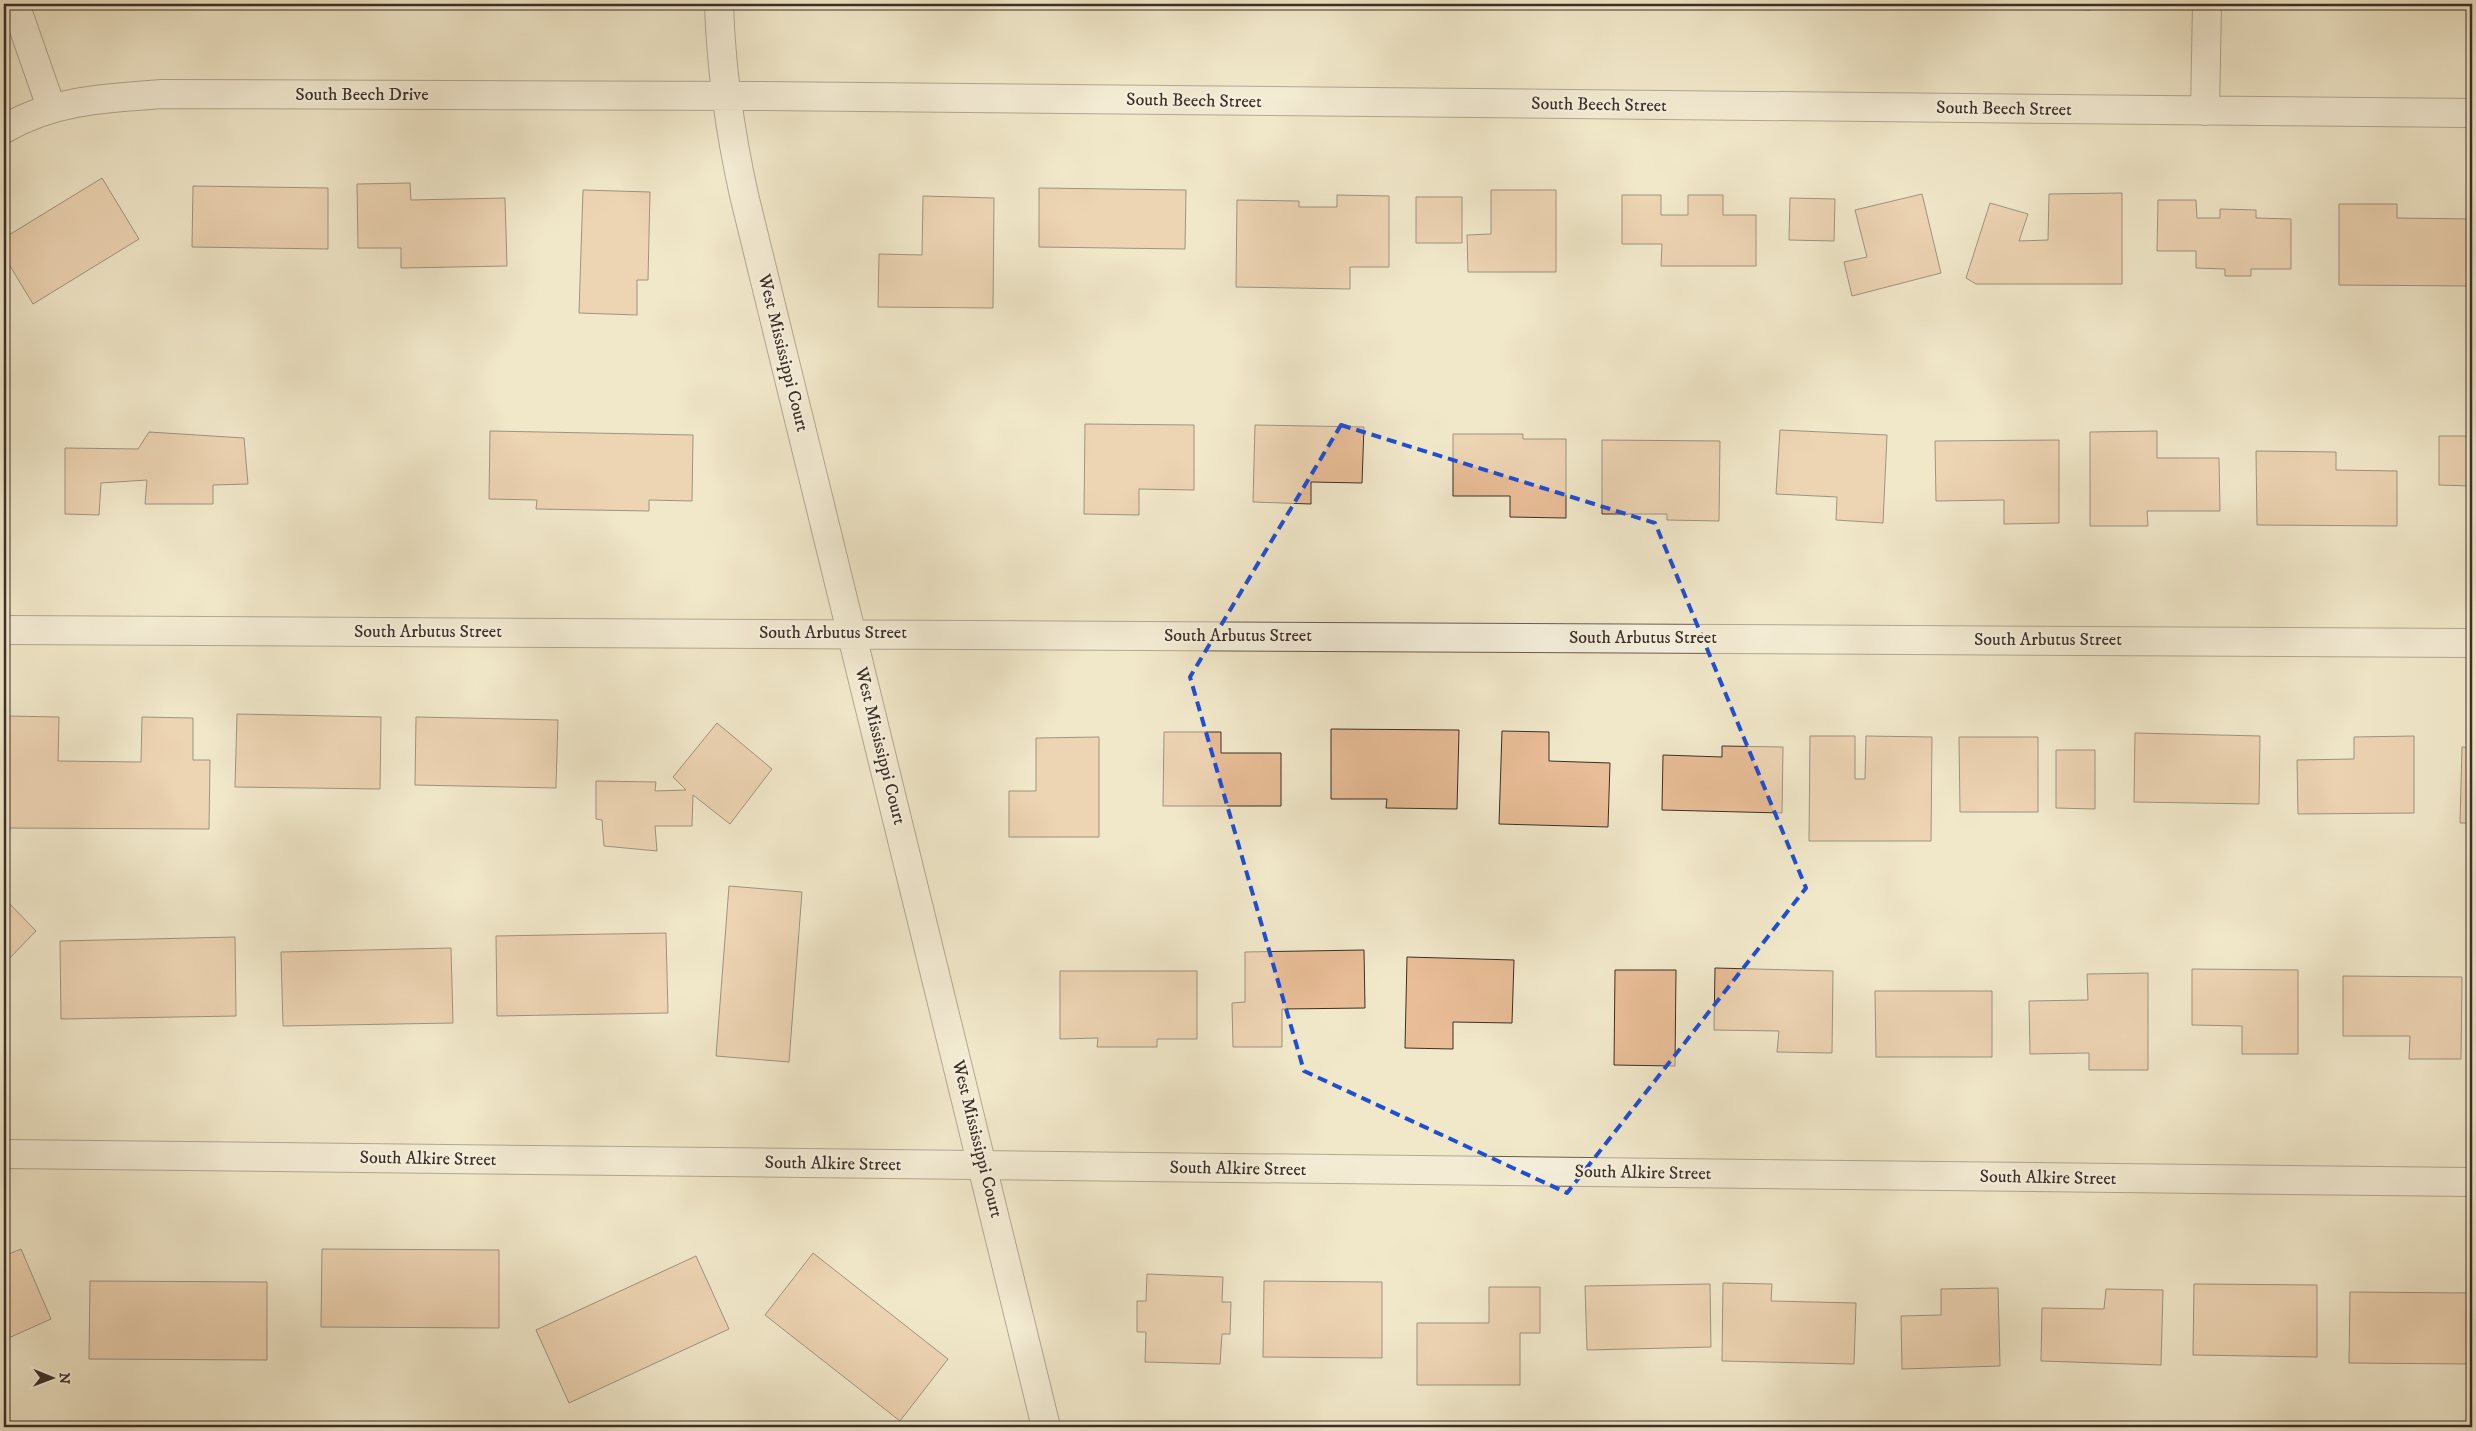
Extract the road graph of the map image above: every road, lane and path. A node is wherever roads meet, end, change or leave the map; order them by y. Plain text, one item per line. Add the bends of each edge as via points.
1 (15, 4) edge
2 (719, 4) edge
3 (2207, 4) edge
4 (725, 96) junction
5 (50, 107) junction
6 (2205, 111) junction
7 (2472, 113) edge
8 (4, 129) edge
9 (4, 630) edge
10 (852, 633) junction
11 (2472, 643) edge
12 (4, 1154) edge
13 (983, 1166) junction
14 (2472, 1182) edge
15 (1046, 1427) edge

1 - 5 street
2 - 4 street, West Mississippi Court
3 - 6 street
4 - 5 street, South Beech Drive via 163,94
4 - 6 street, South Beech Street
4 - 10 street, West Mississippi Court via 744,195
5 - 8 street, South Beech Drive
6 - 7 street, South Beech Street
9 - 10 street, South Arbutus Street
10 - 11 street, South Arbutus Street
10 - 13 street, West Mississippi Court
12 - 13 street, South Alkire Street
13 - 14 street, South Alkire Street
13 - 15 street, West Mississippi Court

